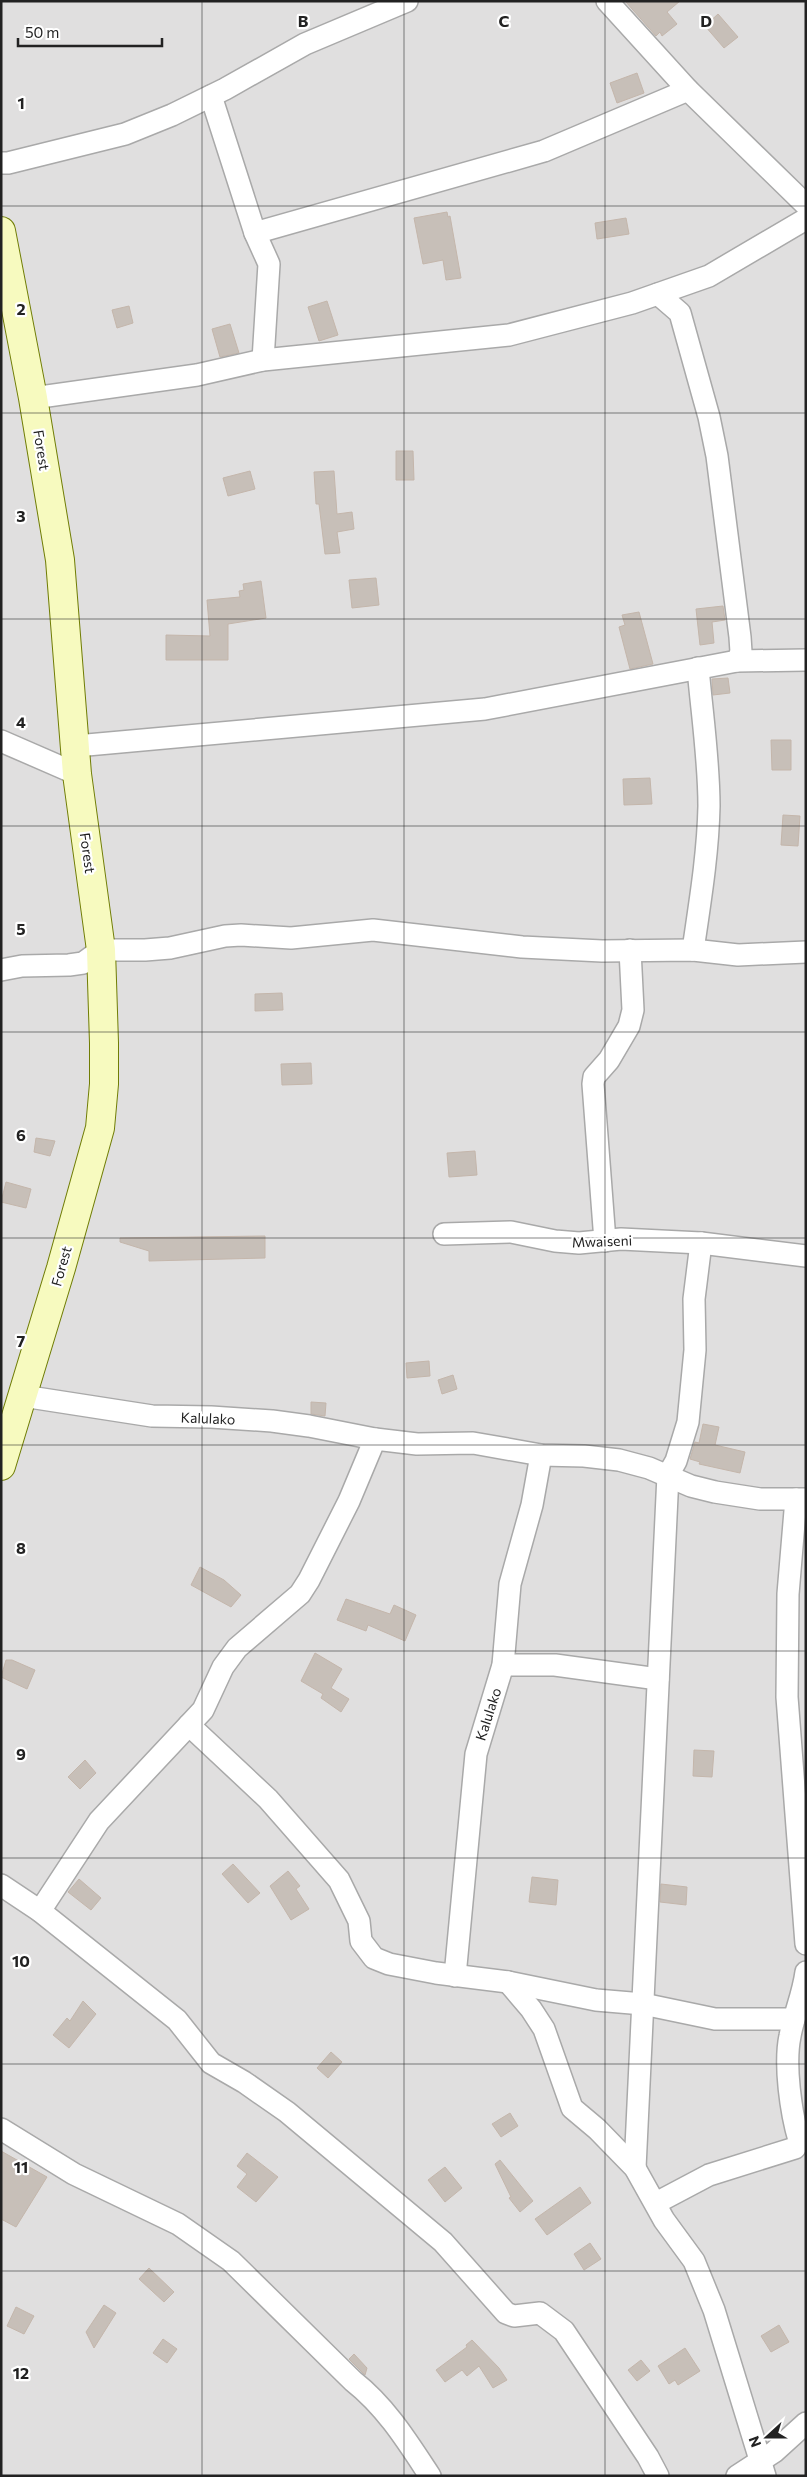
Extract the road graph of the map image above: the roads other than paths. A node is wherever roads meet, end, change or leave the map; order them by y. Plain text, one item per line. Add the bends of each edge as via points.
1 (407, 1) edge
2 (608, 1) edge
3 (688, 90) junction
4 (211, 96) junction
5 (1, 163) edge
6 (806, 205) edge
7 (806, 219) edge
8 (1, 231) edge
9 (255, 233) junction
10 (700, 279) junction
11 (658, 294) junction
12 (680, 313) junction
13 (263, 360) junction
14 (33, 398) junction
15 (806, 660) edge
16 (737, 661) junction
17 (698, 668) junction
18 (1, 741) edge
19 (76, 746) junction
20 (77, 774) junction
21 (100, 950) junction
22 (630, 950) junction
23 (693, 950) junction
24 (806, 952) edge
25 (1, 970) edge
26 (444, 1234) dead end
27 (605, 1241) junction
28 (701, 1243) junction
29 (806, 1256) edge
30 (23, 1396) junction
31 (375, 1440) junction
32 (541, 1455) junction
33 (1, 1466) edge
34 (668, 1475) junction
35 (801, 1499) edge
36 (503, 1665) junction
37 (658, 1679) junction
38 (189, 1726) junction
39 (1, 1885) edge
40 (40, 1911) junction
41 (806, 1944) edge
42 (806, 1972) edge
43 (454, 1976) junction
44 (508, 1982) junction
45 (643, 2004) junction
46 (794, 2020) junction
47 (1, 2129) edge
48 (636, 2168) junction
49 (656, 2203) junction
50 (806, 2423) edge
51 (763, 2469) edge
52 (430, 2476) edge
53 (658, 2476) edge
54 (737, 2476) edge

1 - 4 street via 305,44
2 - 3 street
3 - 6 street
3 - 9 street via 544,151
4 - 5 street via 125,134
4 - 9 street
7 - 10 street
8 - 14 street, Forest
9 - 13 street via 269,264
10 - 11 street
10 - 12 street
11 - 12 street
11 - 13 street via 588,316 496,337
12 - 16 street via 717,456 740,637 741,652
13 - 14 street via 197,374
14 - 19 street, Forest via 60,560
15 - 16 street
16 - 17 street
17 - 19 street via 485,709
17 - 23 street via 709,806
18 - 20 street
19 - 20 street, Forest
20 - 21 street, Forest
21 - 22 street via 170,948 241,935 291,938 374,930 522,947
21 - 25 street via 83,963
21 - 30 street, Forest via 104,1043 100,1128
22 - 23 street
22 - 27 street via 633,1010 629,1026 609,1060 594,1077 593,1084
23 - 24 street via 738,955
26 - 27 street, Mwaiseni via 511,1232 555,1241
27 - 28 street, Mwaiseni
28 - 29 street, Mwaiseni
28 - 34 street via 694,1300 695,1350 688,1422 676,1461
30 - 31 street, Kalulako via 152,1416 281,1422
30 - 33 street, Forest
31 - 32 street, Kalulako via 417,1444 473,1443
31 - 38 street via 349,1501 300,1594 228,1658 209,1702
32 - 34 street, Kalulako via 619,1460
32 - 36 street, Kalulako via 532,1505 510,1584
34 - 35 street, Kalulako via 691,1486 737,1496
34 - 37 street
35 - 41 street via 788,1594 787,1697
36 - 37 street via 555,1665
36 - 43 street, Kalulako via 476,1754
37 - 45 street
38 - 40 street via 99,1821
38 - 43 street via 268,1799 339,1880 359,1921 361,1941 374,1958 389,1964
39 - 40 street
40 - 53 street via 177,2020 211,2063 287,2112 443,2242 506,2314 540,2313 564,2332
42 - 46 street
43 - 44 street
44 - 45 street via 596,2000
44 - 48 street via 544,2029 572,2108
45 - 46 street via 715,2019
45 - 48 street
46 - 49 street via 789,2038 789,2082 799,2140 795,2148 709,2175
47 - 52 street via 74,2174 178,2224 231,2261 353,2381 374,2397
48 - 49 street
49 - 51 street via 664,2220 685,2245 703,2281
50 - 51 street
51 - 54 street

